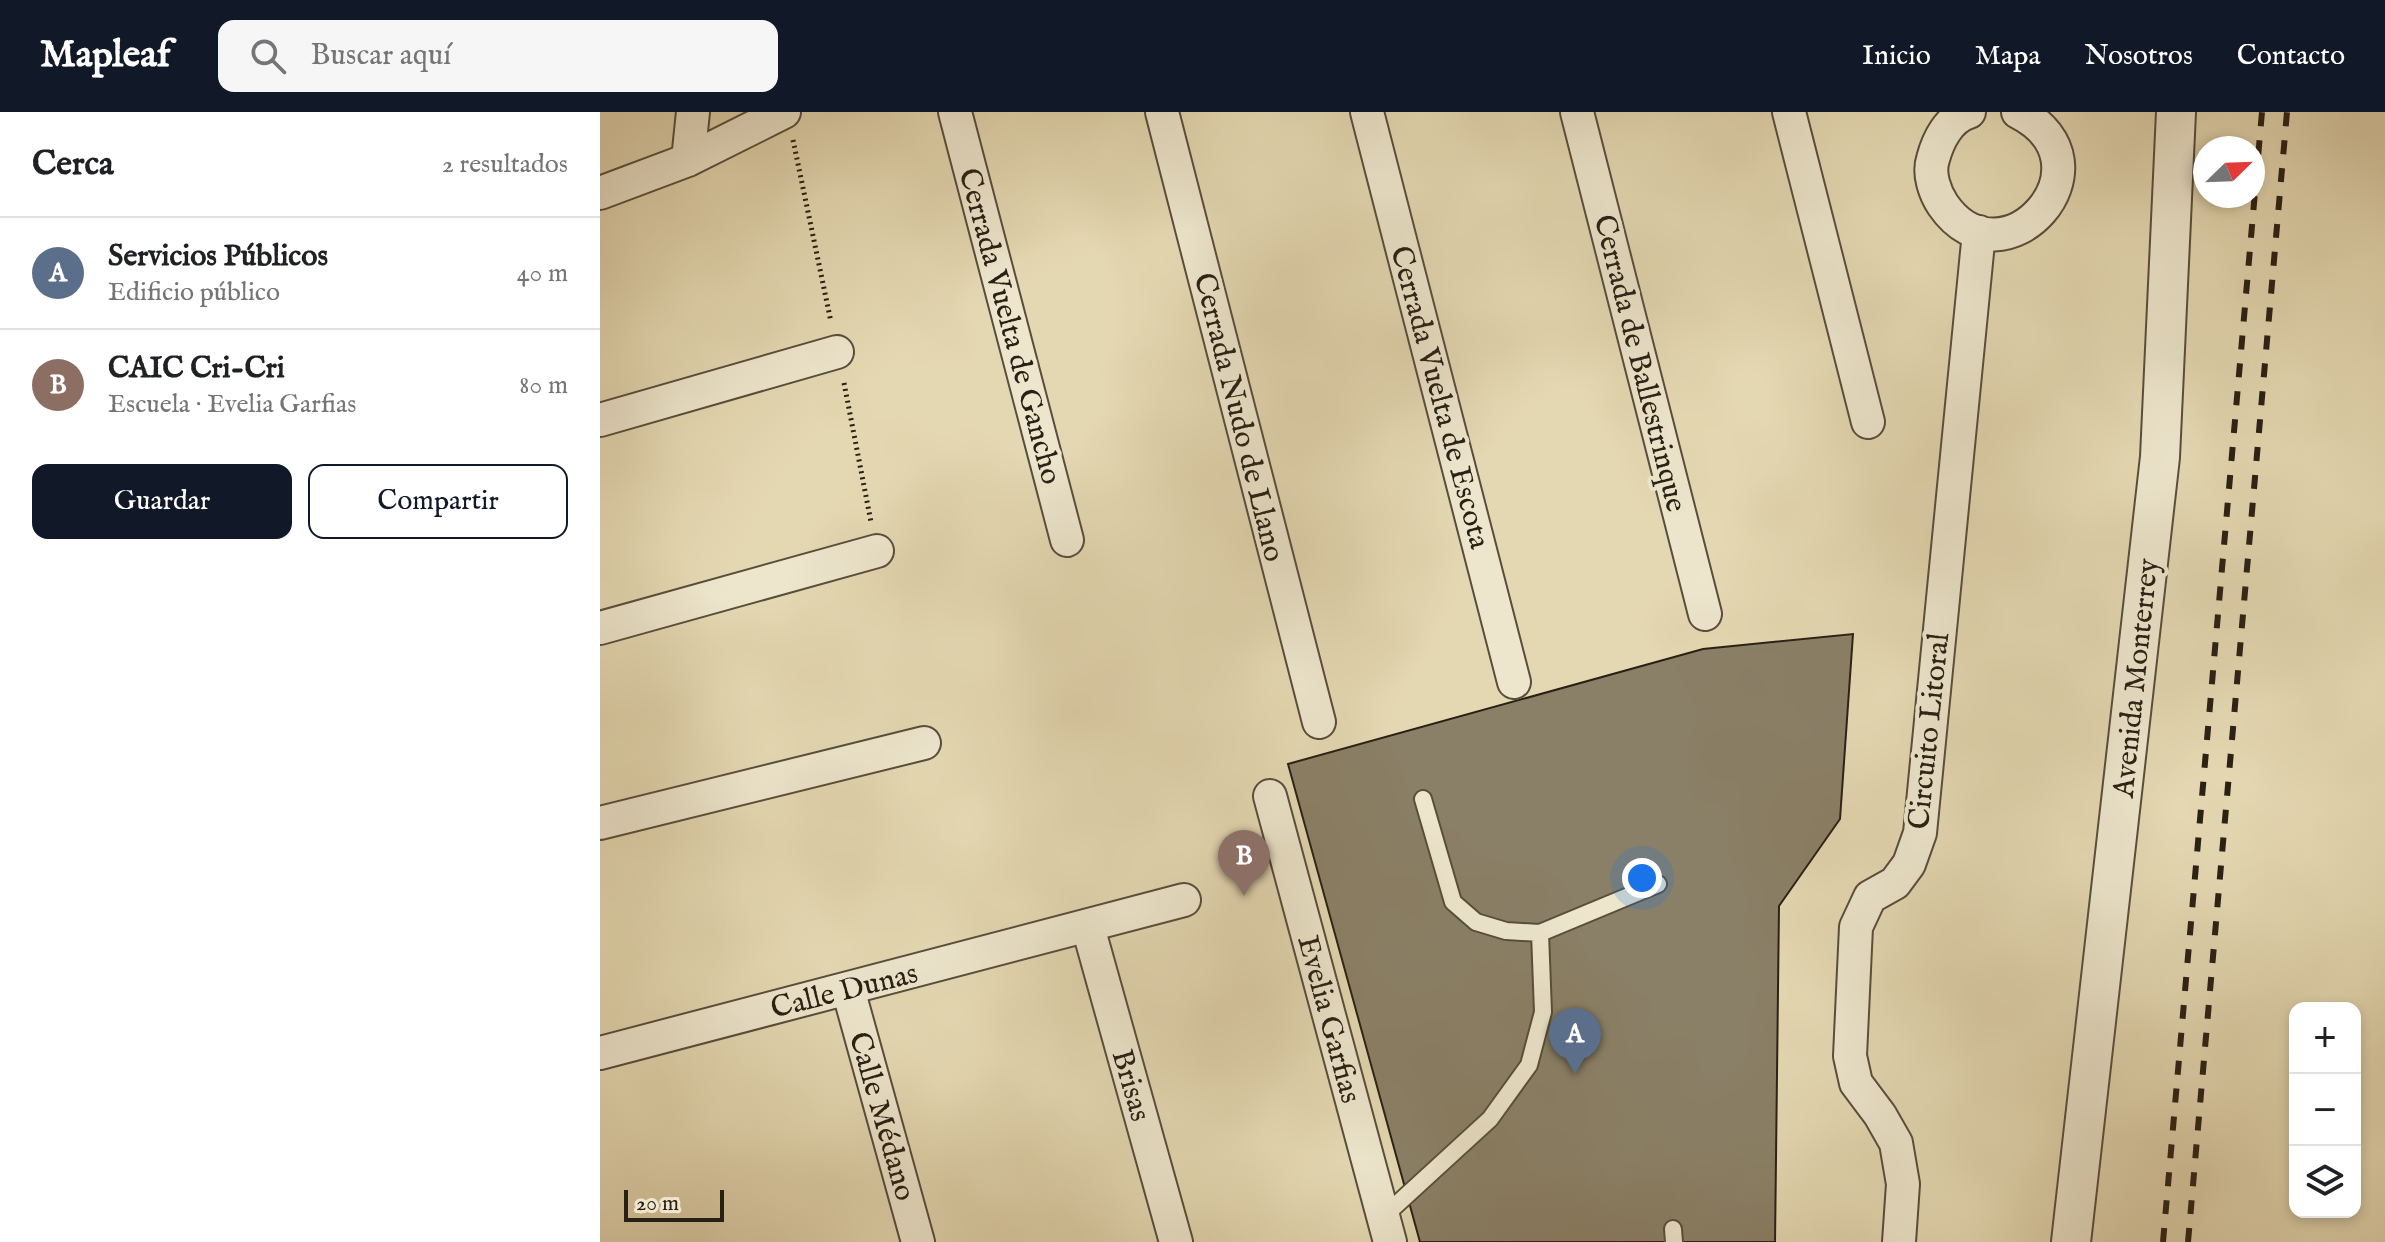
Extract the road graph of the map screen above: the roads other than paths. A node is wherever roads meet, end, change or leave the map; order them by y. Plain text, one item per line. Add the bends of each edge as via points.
1 (693, 112) edge
2 (784, 112) edge
3 (955, 112) edge
4 (1162, 112) edge
5 (1367, 112) edge
6 (1577, 112) edge
7 (1789, 112) edge
8 (2018, 112) edge
9 (2176, 112) edge
10 (1960, 113) edge
11 (688, 160) junction
12 (600, 193) edge
13 (1979, 232) junction
14 (837, 352) dead end
15 (600, 420) edge
16 (1868, 422) dead end
17 (1067, 540) dead end
18 (877, 551) dead end
19 (1705, 614) dead end
20 (600, 628) edge
21 (1514, 682) dead end
22 (1319, 722) dead end
23 (924, 743) dead end
24 (1270, 796) dead end
25 (1423, 799) dead end
26 (600, 823) edge
27 (1658, 884) dead end
28 (1184, 900) dead end
29 (1088, 927) junction
30 (1540, 933) junction
31 (848, 989) junction
32 (600, 1053) edge
33 (1387, 1230) edge
34 (918, 1242) edge
35 (1176, 1242) edge
36 (1899, 1242) edge
37 (2071, 1242) edge

1 - 11 street
2 - 11 street
3 - 17 street, Cerrada Vuelta de Gancho
4 - 22 street, Cerrada Nudo de Llano
5 - 21 street, Cerrada Vuelta de Escota
6 - 19 street, Cerrada de Ballestrinque
7 - 16 street
8 - 13 street via 2034,120 2049,139 2058,162 2056,187 2045,209 2026,225 2003,233
9 - 37 street, Avenida Monterrey via 2160,457
10 - 13 street via 1941,134 1931,163 1935,193 1952,218
11 - 12 street
13 - 36 street, Circuito Litoral via 1920,833 1909,864 1895,883 1870,897 1856,927 1850,1056 1856,1083 1896,1143 1903,1184
14 - 15 street
18 - 20 street
23 - 26 street
24 - 33 street, Evelia Garfias
25 - 30 lane via 1453,902 1476,922
27 - 30 lane
28 - 29 street, Calle Dunas
29 - 31 street, Calle Dunas
29 - 35 street, Brisas
30 - 33 lane via 1543,1012 1529,1065 1490,1119
31 - 32 street, Calle Dunas
31 - 34 street, Calle Médano

